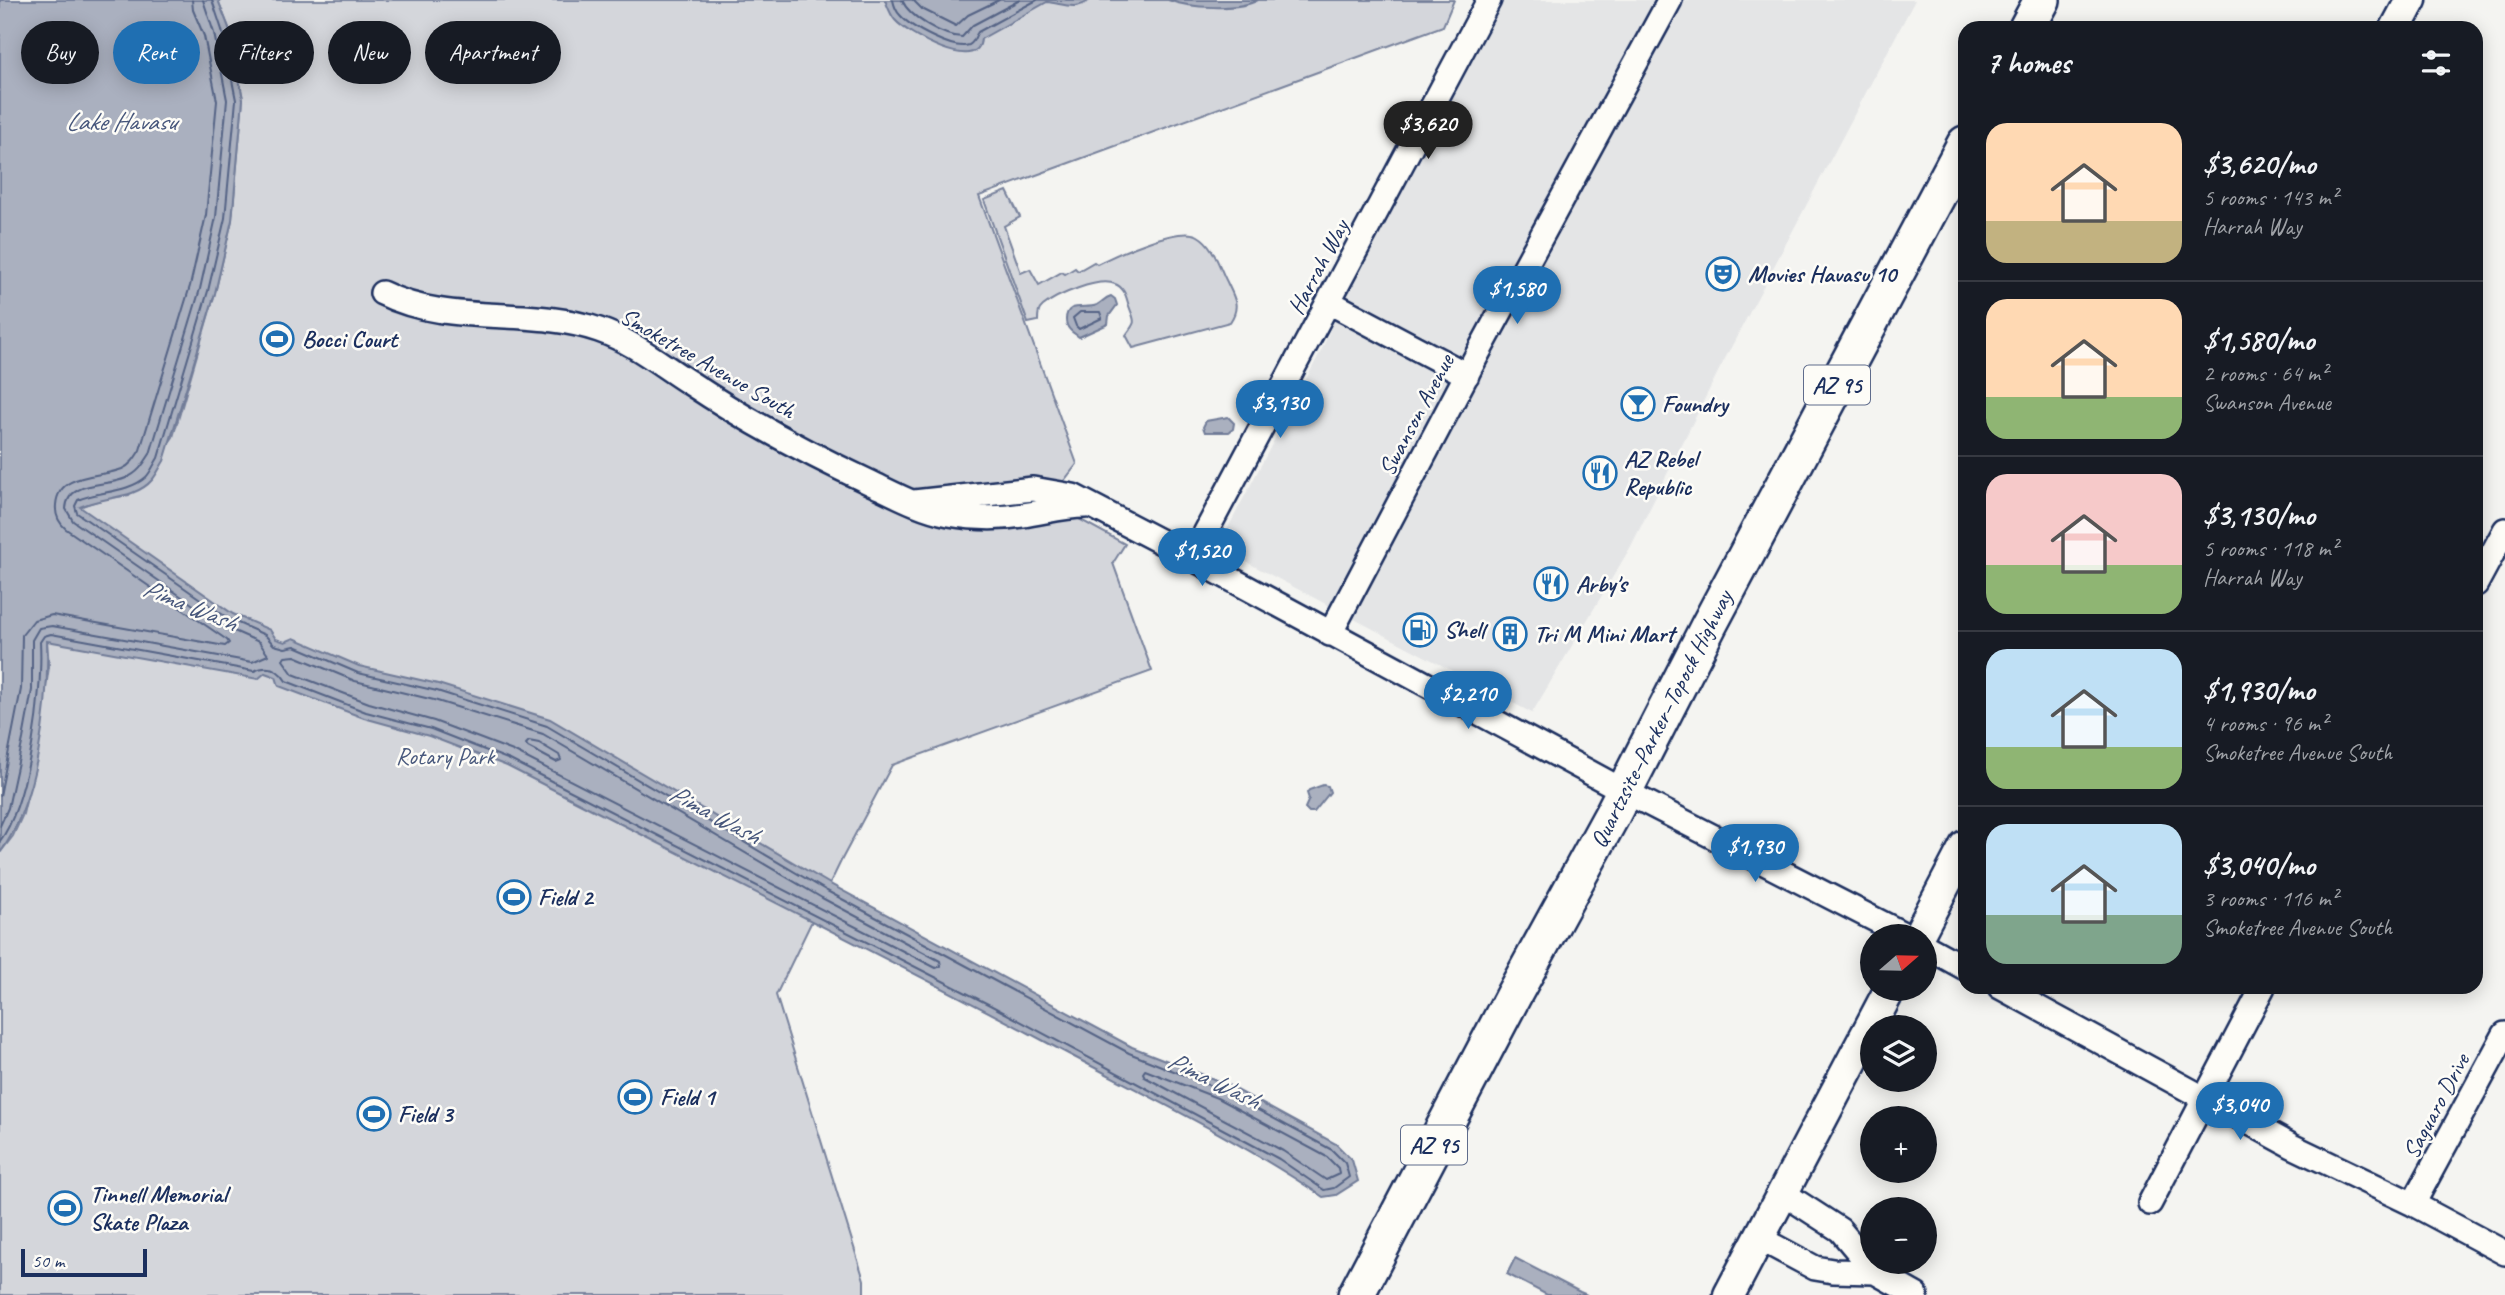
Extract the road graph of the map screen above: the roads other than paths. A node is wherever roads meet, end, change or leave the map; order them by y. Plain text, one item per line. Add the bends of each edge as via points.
1 (1489, 0) edge
2 (1670, 0) edge
3 (2042, 0) edge
4 (2411, 0) edge
5 (2031, 21) edge
6 (2400, 21) edge
7 (1958, 157) edge
8 (382, 293) dead end
9 (1329, 302) junction
10 (1466, 375) junction
11 (2505, 530) edge
12 (1192, 558) junction
13 (2483, 571) edge
14 (1330, 634) junction
15 (1624, 791) junction
16 (1958, 859) edge
17 (1883, 924) edge
18 (1924, 924) edge
19 (1937, 953) edge
20 (1958, 964) edge
21 (2013, 994) edge
22 (2259, 994) edge
23 (1884, 1001) edge
24 (2505, 1034) edge
25 (2204, 1097) junction
26 (1783, 1193) junction
27 (2150, 1203) dead end
28 (2413, 1204) junction
29 (1759, 1238) junction
30 (2505, 1253) edge
31 (1860, 1254) edge
32 (1860, 1272) edge
33 (1879, 1274) edge
34 (1356, 1295) edge
35 (1729, 1295) edge
36 (1916, 1295) edge

1 - 9 street, Harrah Way
2 - 10 street, Swanson Avenue
3 - 5 highway
4 - 6 main road
7 - 15 highway, Quartzsite–Parker–Topock Highway / AZ 95
8 - 12 street, Smoketree Avenue South via 432,310 564,322 613,335 763,428 839,468 948,514 996,518 1091,506
9 - 10 street
9 - 12 street, Harrah Way
10 - 14 street, Swanson Avenue
11 - 13 street
12 - 14 street, Smoketree Avenue South
14 - 15 street, Smoketree Avenue South
15 - 17 street, Smoketree Avenue South
15 - 34 highway, Quartzsite–Parker–Topock Highway / AZ 95
16 - 18 main road
19 - 20 street
21 - 25 street
22 - 25 street
23 - 26 main road
24 - 28 street, Saguaro Drive
25 - 27 street
25 - 28 street via 2292,1146
26 - 29 main road
26 - 31 street via 1840,1230
28 - 30 street
29 - 32 street via 1815,1268
29 - 35 main road
33 - 36 street

